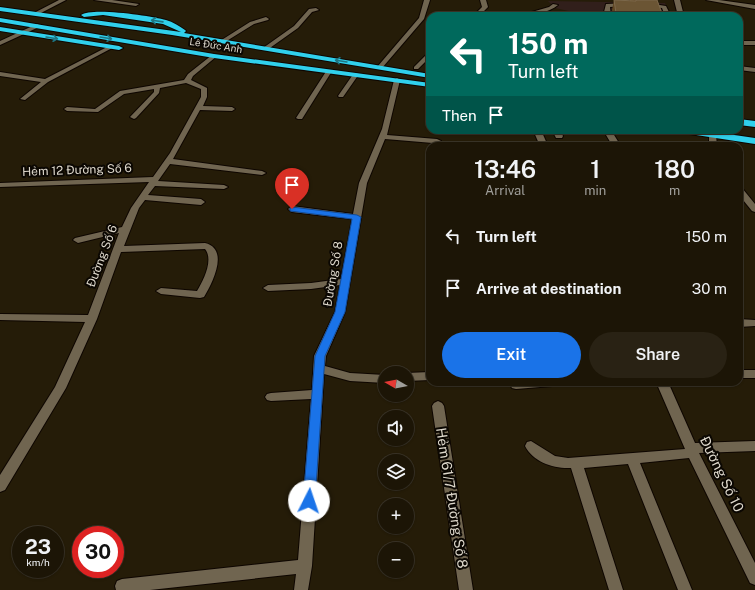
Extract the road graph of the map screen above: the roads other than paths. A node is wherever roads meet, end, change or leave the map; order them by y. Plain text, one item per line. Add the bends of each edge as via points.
1 (63, 0) edge
2 (97, 0) edge
3 (427, 0) edge
4 (483, 0) edge
5 (709, 0) edge
6 (675, 1) edge
7 (735, 2) edge
8 (136, 4) dead end
9 (555, 5) dead end
10 (632, 5) edge
11 (640, 5) edge
12 (755, 7) edge
13 (0, 9) edge
14 (316, 10) dead end
15 (480, 12) edge
16 (537, 12) edge
17 (607, 12) edge
18 (666, 12) edge
19 (679, 12) edge
20 (35, 14) junction
21 (266, 19) dead end
22 (0, 20) edge
23 (36, 26) junction
24 (0, 29) edge
25 (22, 33) junction
26 (223, 41) junction
27 (0, 43) edge
28 (743, 43) edge
29 (755, 43) edge
30 (111, 47) junction
31 (265, 49) junction
32 (126, 50) dead end
33 (142, 52) dead end
34 (426, 57) edge
35 (212, 59) junction
36 (380, 67) junction
37 (416, 68) junction
38 (743, 68) edge
39 (426, 69) edge
40 (755, 70) edge
41 (327, 73) junction
42 (0, 74) edge
43 (426, 75) edge
44 (355, 76) junction
45 (46, 80) junction
46 (187, 81) junction
47 (396, 82) junction
48 (426, 85) edge
49 (157, 86) junction
50 (426, 88) edge
51 (341, 96) dead end
52 (23, 99) dead end
53 (198, 108) junction
54 (67, 109) dead end
55 (232, 109) dead end
56 (743, 115) edge
57 (134, 117) dead end
58 (755, 117) edge
59 (300, 118) dead end
60 (743, 122) edge
61 (755, 124) edge
62 (725, 134) edge
63 (736, 134) edge
64 (755, 136) edge
65 (382, 137) junction
66 (755, 141) edge
67 (437, 142) edge
68 (168, 161) junction
69 (262, 173) dead end
70 (154, 181) junction
71 (0, 185) edge
72 (224, 187) dead end
73 (743, 195) edge
74 (143, 197) junction
75 (201, 202) dead end
76 (292, 209) dead end
77 (755, 209) edge
78 (357, 217) junction
79 (125, 229) junction
80 (78, 240) dead end
81 (118, 249) junction
82 (345, 281) junction
83 (268, 288) dead end
84 (161, 291) dead end
85 (0, 317) edge
86 (92, 319) junction
87 (743, 323) edge
88 (754, 323) edge
89 (319, 368) junction
90 (743, 374) edge
91 (755, 374) edge
92 (426, 376) edge
93 (414, 377) edge
94 (378, 379) edge
95 (664, 386) edge
96 (317, 394) junction
97 (271, 397) dead end
98 (438, 406) dead end
99 (755, 440) edge
100 (531, 446) dead end
101 (692, 451) junction
102 (632, 458) junction
103 (576, 463) junction
104 (0, 486) edge
105 (305, 566) junction
106 (755, 578) edge
107 (122, 586) dead end
108 (301, 590) edge
109 (466, 590) edge
110 (616, 590) edge
111 (685, 590) edge

1 - 20 street
2 - 8 street
3 - 36 street via 422,18
4 - 15 street via 486,7
5 - 7 street
6 - 19 street
7 - 12 street
9 - 16 street via 553,8
10 - 17 street via 608,5
11 - 18 street via 664,7
13 - 20 highway, Lê Đức Anh
14 - 31 street via 311,10 296,27
26 -> 20 highway, Lê Đức Anh
21 - 26 street via 252,23
22 - 23 highway, Lê Đức Anh
23 - 25 street
23 -> 35 highway, Lê Đức Anh
24 - 25 highway
25 - 27 street
25 -> 30 highway
26 - 31 highway, Lê Đức Anh
28 - 29 street
30 - 32 highway
30 - 45 street
36 -> 31 highway, Lê Đức Anh
33 - 35 highway, Lê Đức Anh
34 - 37 street
35 - 41 highway, Lê Đức Anh
35 - 46 street via 190,75
36 - 37 highway
36 - 43 highway, Lê Đức Anh
37 - 39 highway
38 - 40 street
41 - 44 highway, Lê Đức Anh
41 - 59 street
42 - 45 street
44 - 47 highway, Lê Đức Anh
44 - 51 street
45 - 52 street
46 - 49 street
46 - 53 street, Đường Số 6 via 204,88 204,97
47 - 48 highway, Lê Đức Anh
47 - 50 highway, Lê Đức Anh
47 - 65 street, Đường Số 8
49 - 54 street via 122,92 96,112
49 - 57 street via 157,92
53 - 55 street
53 - 68 street, Đường Số 6
56 - 58 highway
60 - 61 highway
62 - 66 highway
63 - 64 highway
65 - 67 street
65 - 78 street, Đường Số 8 via 363,183
68 - 69 street
68 - 70 street, Đường Số 6
70 - 71 street, Hẻm 12 Đường Số 6
70 - 72 street, Hẻm 12 Đường Số 6
70 - 74 street, Đường Số 6
73 - 77 street
74 - 75 street
74 - 79 street, Đường Số 6
76 - 78 street
78 - 82 street, Đường Số 8
79 - 80 street
79 - 81 street, Đường Số 6
81 - 84 street via 205,246 211,249 212,266 200,294
81 - 86 street, Đường Số 6
82 - 83 street
82 - 89 street, Đường Số 8 via 340,312 320,356
85 - 86 street
86 - 104 street, Đường Số 6 via 60,388
87 - 88 street
89 - 94 street via 350,377
89 - 96 street, Đường Số 8
90 - 91 street
92 - 93 street
95 - 101 street, Đường Số 10
96 - 97 street
96 - 105 street, Đường Số 8
98 - 109 street, Hẻm 61/7 Đường Số 8
99 - 101 street
100 - 103 street via 544,459
101 - 102 street
101 - 106 street, Đường Số 10
102 - 103 street
102 - 111 street
103 - 110 street
105 - 107 street
105 - 108 street, Đường Số 8

